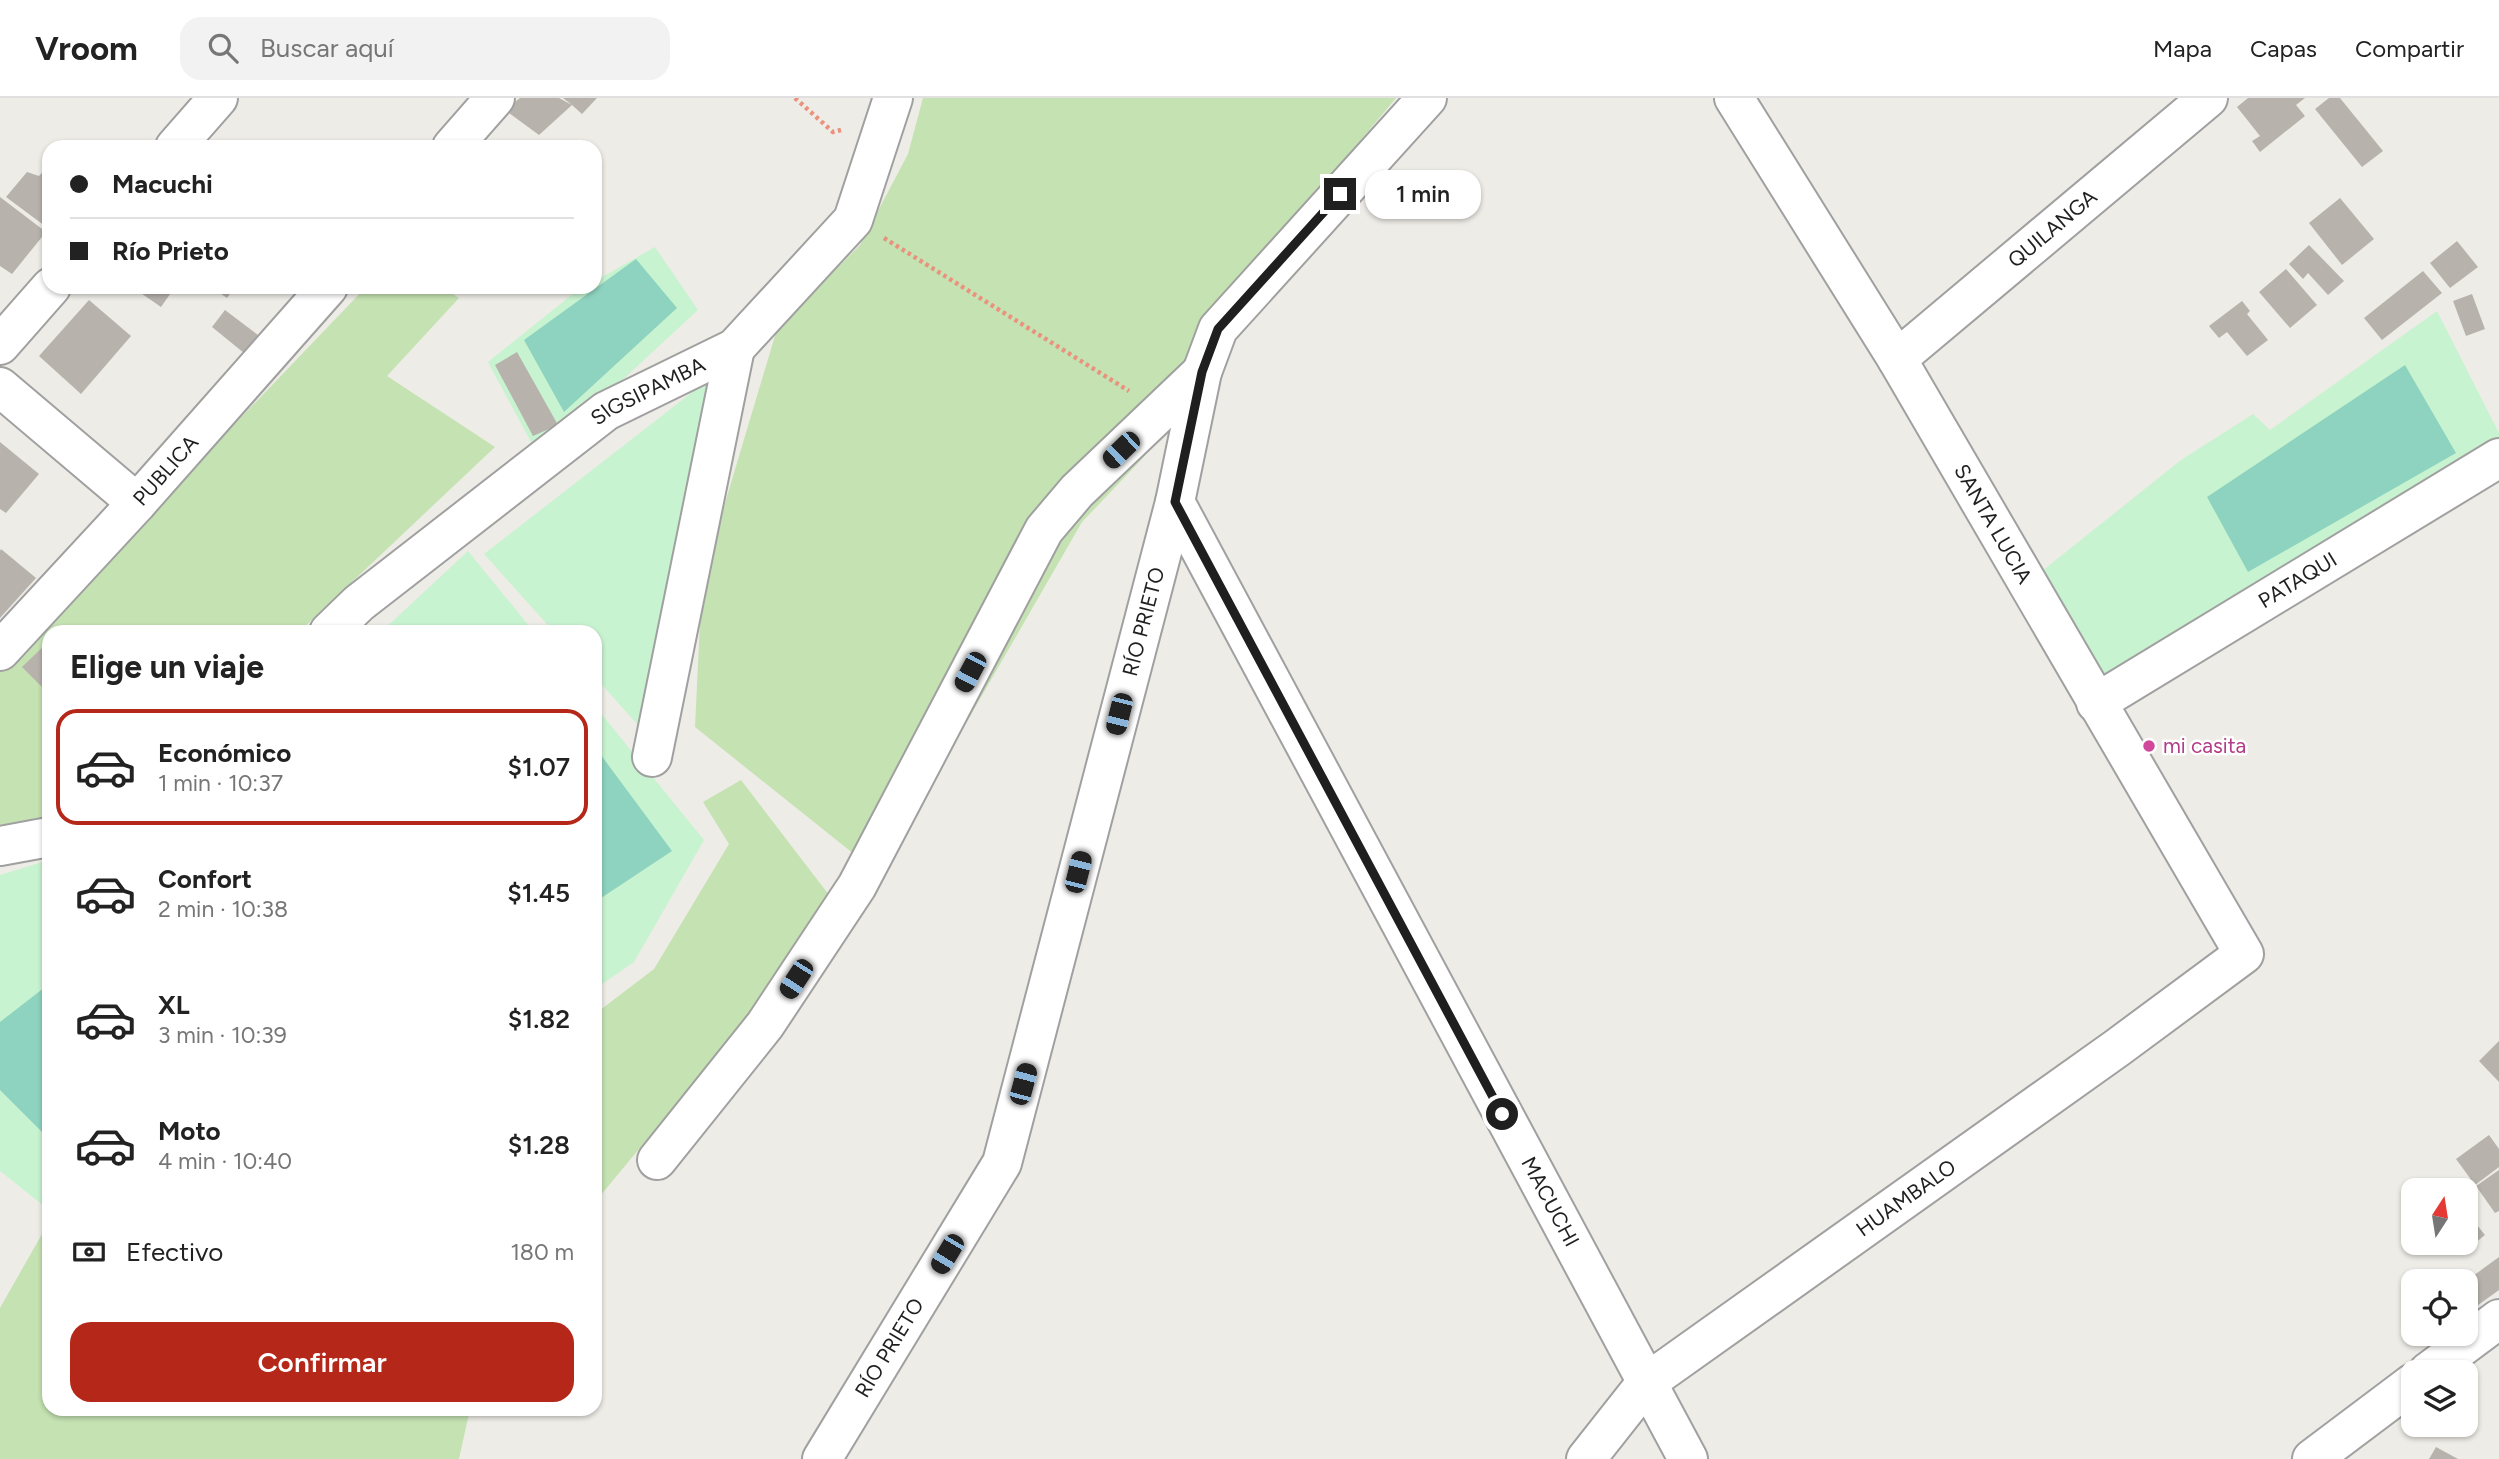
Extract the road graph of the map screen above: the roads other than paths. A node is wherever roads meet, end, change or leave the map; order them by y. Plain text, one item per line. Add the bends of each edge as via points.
1 (218, 98) edge
2 (495, 98) edge
3 (1427, 98) edge
4 (1734, 98) edge
5 (2208, 98) edge
6 (890, 109) edge
7 (181, 140) edge
8 (458, 140) edge
9 (45, 294) edge
10 (322, 294) edge
11 (0, 345) edge
12 (735, 348) junction
13 (1897, 359) junction
14 (1202, 372) junction
15 (0, 387) edge
16 (2499, 458) edge
17 (1175, 502) junction
18 (137, 503) junction
19 (336, 625) edge
20 (0, 651) edge
21 (2096, 703) junction
22 (652, 757) dead end
23 (42, 837) edge
24 (0, 846) edge
25 (2244, 954) joint
26 (657, 1160) dead end
27 (2499, 1319) edge
28 (2444, 1360) edge
29 (1646, 1382) junction
30 (2401, 1392) edge
31 (822, 1459) edge
32 (1586, 1459) edge
33 (1688, 1459) edge
34 (2312, 1459) edge

1 - 7 street
2 - 8 street
3 - 14 street, RÍO PRIETO via 1218,329
4 - 13 street, SANTA LUCIA
5 - 13 street, QUILANGA
6 - 12 street, SIGSIPAMBA via 853,219
9 - 11 street
10 - 18 street, PUBLICA
12 - 19 street, SIGSIPAMBA via 606,411
12 - 22 street
13 - 21 street, SANTA LUCIA
14 - 17 street, RÍO PRIETO
14 - 26 street via 1077,491 1044,530 857,886 765,1025
15 - 18 street
16 - 21 street, PATAQUI
17 - 29 street, MACUCHI
17 - 31 street, RÍO PRIETO via 1002,1163
18 - 20 street, PUBLICA
21 - 25 street, SANTA LUCIA
23 - 24 street
25 - 29 street, HUAMBALO
27 - 28 street
29 - 32 street, HUAMBALO
29 - 33 street, MACUCHI
30 - 34 street

